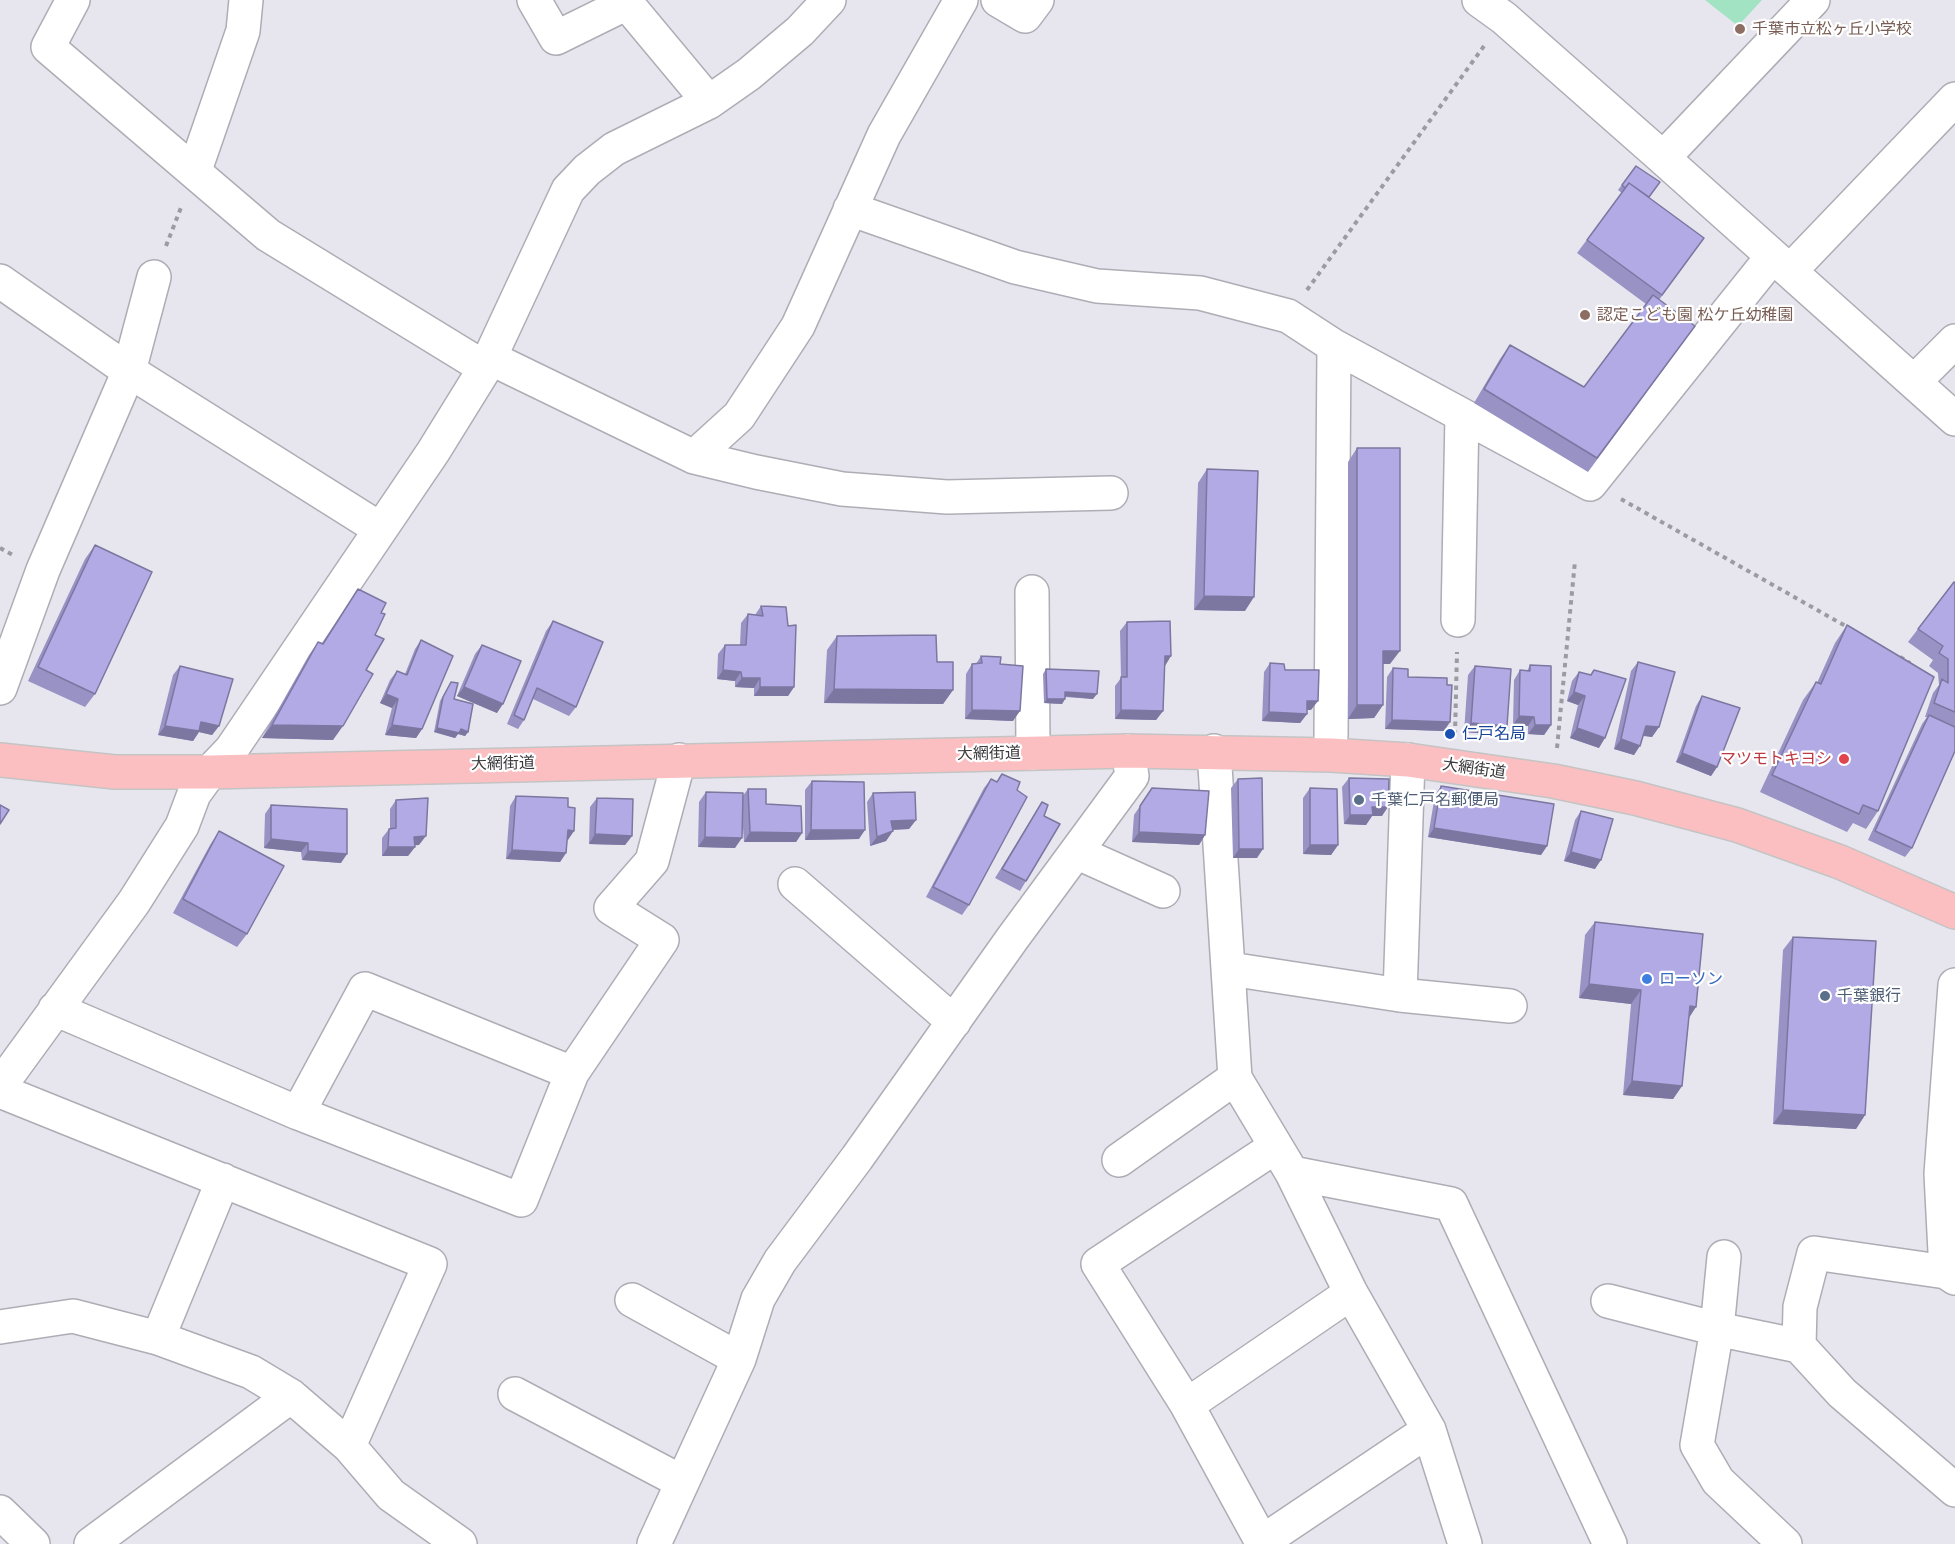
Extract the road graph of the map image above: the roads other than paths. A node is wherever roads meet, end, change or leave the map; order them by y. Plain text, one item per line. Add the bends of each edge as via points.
1 (73, 0) edge
2 (246, 0) edge
3 (534, 0) edge
4 (829, 0) edge
5 (962, 0) edge
6 (998, 0) edge
7 (1037, 0) edge
8 (1813, 0) edge
9 (625, 2) edge
10 (1492, 9) edge
11 (1955, 99) edge
12 (709, 102) junction
13 (1664, 158) junction
14 (195, 170) junction
15 (850, 208) junction
16 (1781, 264) junction
17 (154, 277) road end
18 (0, 281) edge
19 (1955, 341) edge
20 (1334, 346) junction
21 (488, 363) junction
22 (129, 371) junction
23 (1914, 382) junction
24 (1462, 415) junction
25 (1955, 419) edge
26 (694, 457) junction
27 (1111, 493) dead end
28 (380, 529) junction
29 (1032, 592) dead end
30 (1458, 620) road end
31 (0, 688) edge
32 (1331, 736) dead end
33 (1128, 751) junction
34 (1214, 751) junction
35 (1033, 753) junction
36 (0, 760) edge
37 (679, 760) junction
38 (1408, 760) junction
39 (210, 772) junction
40 (1076, 852) junction
41 (795, 884) dead end
42 (1164, 891) dead end
43 (1955, 912) edge
44 (1230, 969) junction
45 (1955, 985) edge
46 (1400, 995) junction
47 (1510, 1006) dead end
48 (55, 1009) junction
49 (954, 1022) junction
50 (572, 1073) junction
51 (1235, 1078) junction
52 (0, 1086) edge
53 (0, 1091) edge
54 (298, 1113) junction
55 (1275, 1147) junction
56 (1119, 1160) dead end
57 (1292, 1173) junction
58 (224, 1180) junction
59 (1724, 1257) dead end
60 (1951, 1275) edge
61 (1351, 1293) junction
62 (632, 1300) dead end
63 (1608, 1301) dead end
64 (0, 1327) edge
65 (1717, 1329) junction
66 (158, 1338) junction
67 (1799, 1346) junction
68 (739, 1359) junction
69 (515, 1394) dead end
70 (291, 1396) junction
71 (1186, 1405) junction
72 (1429, 1430) junction
73 (348, 1446) junction
74 (682, 1482) junction
75 (1955, 1490) edge
76 (0, 1512) edge
77 (655, 1543) edge
78 (1262, 1543) edge
79 (33, 1544) edge
80 (91, 1544) edge
81 (460, 1544) edge
82 (1465, 1544) edge
83 (1610, 1544) edge
84 (1785, 1544) edge

1 - 14 street via 48,47
2 - 14 street via 243,31
3 - 9 street via 556,38
4 - 12 street via 800,31
5 - 15 street via 884,135
6 - 7 street via 1025,16
8 - 13 street
9 - 12 street
10 - 13 street
11 - 16 street
12 - 21 street via 614,149 568,190
13 - 16 street
14 - 21 street via 268,235
15 - 20 street via 1015,267 1097,286 1200,293 1288,316
15 - 26 street via 798,326 739,417
16 - 23 street
16 - 24 street via 1590,484
17 - 22 street
18 - 22 street
19 - 23 street
20 - 24 street
20 - 32 street
21 - 26 street
21 - 28 street
22 - 28 street
22 - 31 street via 43,570
23 - 25 street
24 - 30 street
26 - 27 street via 842,489 947,497
28 - 39 street via 231,750
29 - 35 street
33 - 34 main road, 大網街道
33 - 35 main road, 大網街道
33 - 40 street via 1132,776
34 - 38 main road, 大網街道
34 - 44 street
35 - 37 main road, 大網街道
36 - 39 main road, 大網街道 via 115,772
37 - 39 main road, 大網街道
37 - 50 street via 652,861 611,908 662,940
38 - 43 main road, 大網街道 via 1552,781 1737,825 1840,862
38 - 46 street
39 - 48 street via 194,794 182,826 134,902
40 - 42 street
40 - 49 street
41 - 49 street
44 - 46 street
44 - 51 street
45 - 60 street via 1941,1174
46 - 47 street
48 - 52 street
48 - 54 street
49 - 68 street via 780,1261 758,1299
50 - 54 street via 365,989
50 - 54 street via 521,1200
51 - 55 street
51 - 56 street
53 - 58 street
55 - 57 street
55 - 71 street via 1098,1264
57 - 61 street
57 - 83 street via 1451,1204
58 - 66 street
58 - 73 street via 430,1264
59 - 65 street
60 - 67 street via 1814,1253 1800,1308
61 - 71 street
61 - 72 street
62 - 68 street
63 - 65 street
64 - 66 street via 73,1316
65 - 67 street
65 - 84 street via 1697,1445 1718,1481
66 - 70 street via 251,1372
67 - 75 street via 1842,1393
68 - 74 street
69 - 74 street
70 - 73 street
70 - 80 street
71 - 78 street
72 - 78 street
72 - 82 street
73 - 81 street via 391,1495
74 - 77 street
76 - 79 street

